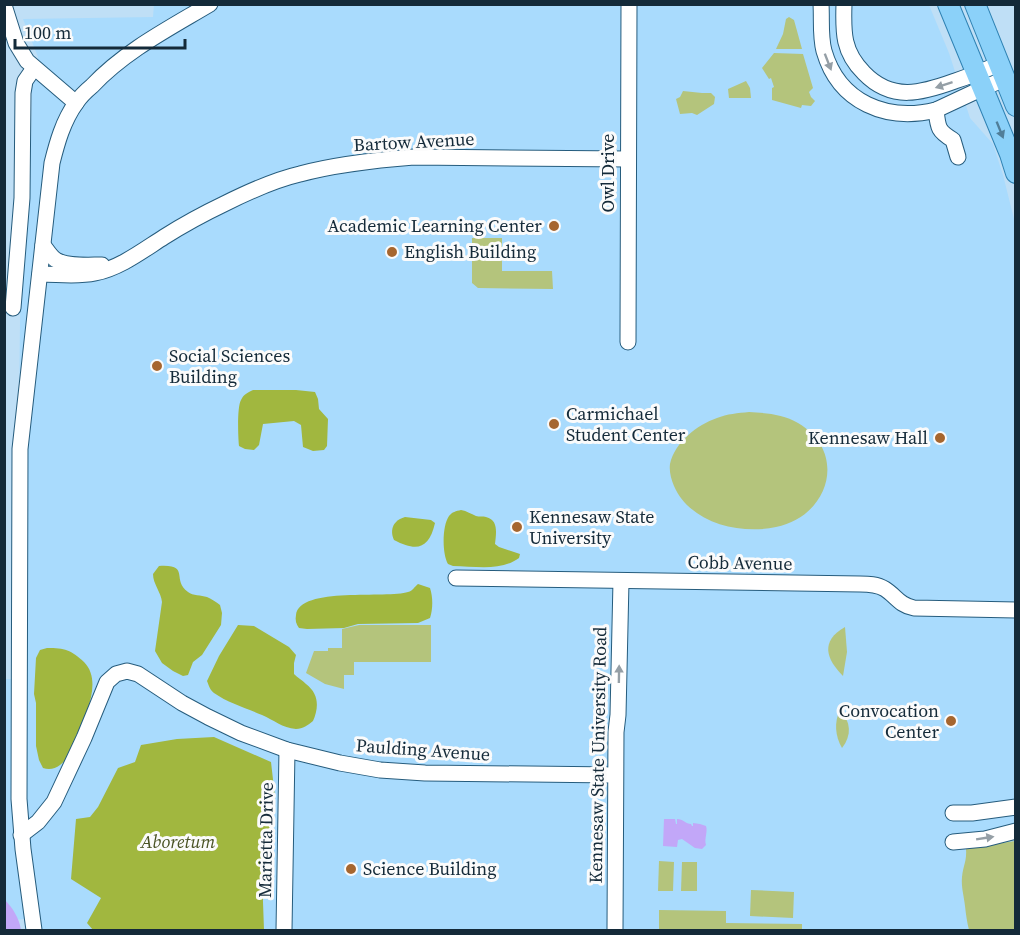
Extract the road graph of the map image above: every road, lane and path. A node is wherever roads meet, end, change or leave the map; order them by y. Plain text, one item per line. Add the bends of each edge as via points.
1 (4, 4) edge
2 (210, 4) edge
3 (629, 4) edge
4 (821, 4) edge
5 (844, 4) edge
6 (948, 4) edge
7 (975, 4) edge
8 (34, 68) junction
9 (1002, 72) junction
10 (980, 81) junction
11 (76, 103) junction
12 (1016, 106) edge
13 (936, 110) junction
14 (958, 157) dead end
15 (628, 159) junction
16 (1016, 173) edge
17 (43, 245) junction
18 (117, 265) junction
19 (40, 274) junction
20 (13, 308) dead end
21 (628, 342) dead end
22 (456, 578) dead end
23 (621, 580) junction
24 (1016, 610) edge
25 (287, 750) junction
26 (615, 775) junction
27 (1016, 807) edge
28 (953, 813) dead end
29 (1016, 831) edge
30 (21, 835) junction
31 (953, 842) dead end
32 (34, 930) edge
33 (284, 930) edge
34 (615, 930) edge

1 - 8 street via 21,54
2 - 11 street via 123,57
3 - 15 street, Owl Drive
4 -> 13 street via 824,51 844,87 874,108 889,112 918,114
10 -> 5 street via 899,93 881,86 868,78 848,50
6 - 10 main road
7 - 9 main road
8 - 11 street
8 - 20 street via 22,93 22,198
9 - 10 street
9 - 12 main road
10 - 13 street
10 -> 16 main road
11 - 17 street via 52,164
13 - 14 street via 938,128 953,140
15 - 18 street, Bartow Avenue via 414,157 339,165 298,174 225,203
15 - 21 street, Owl Drive
17 - 18 street via 56,260 65,263
17 - 19 street
18 - 19 street, Bartow Avenue via 89,274
19 - 30 street via 20,449
22 - 23 street, Cobb Avenue
23 - 24 street, Cobb Avenue via 870,584 914,608
26 -> 23 street, Kennesaw State University Road
25 - 26 street, Paulding Avenue via 394,771
25 - 30 street, Paulding Avenue via 208,717 138,674 118,673 105,685 54,802
25 - 33 street, Marietta Drive
26 - 34 street, Kennesaw State University Road
27 - 28 street
31 -> 29 street
30 - 32 street

